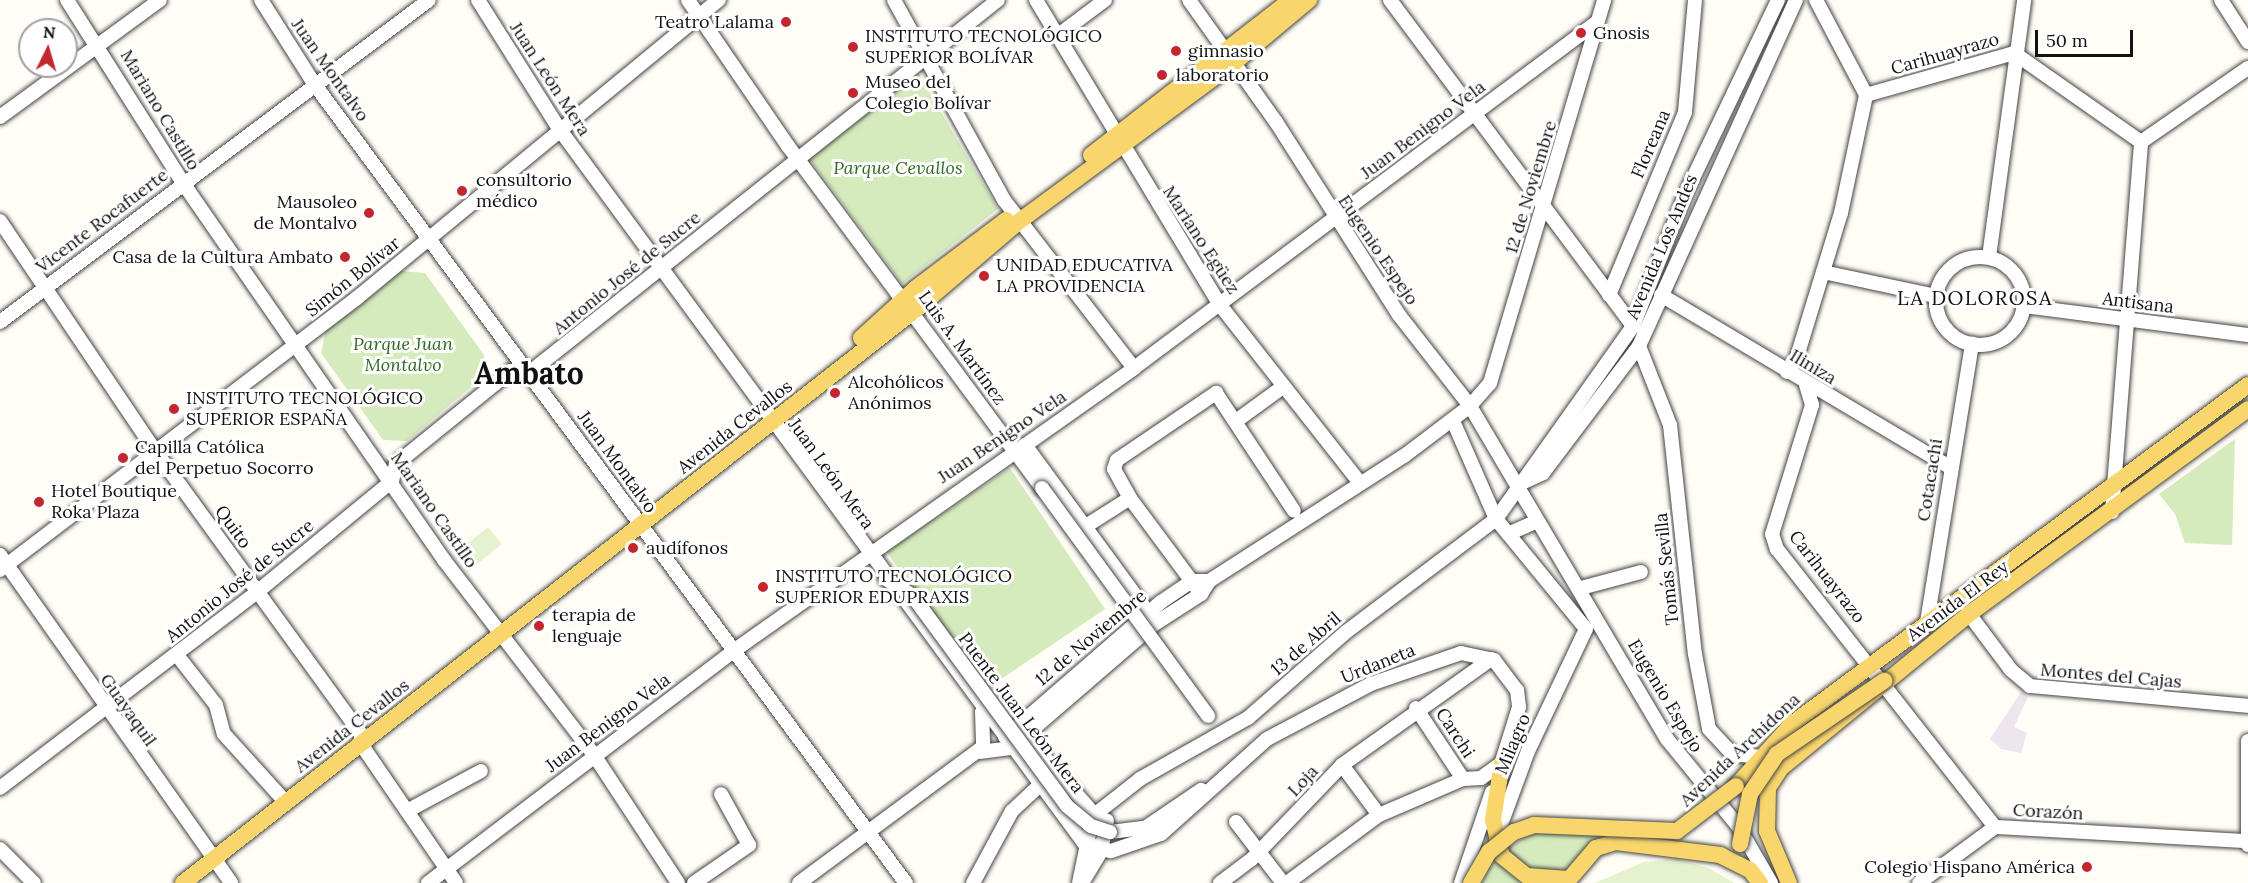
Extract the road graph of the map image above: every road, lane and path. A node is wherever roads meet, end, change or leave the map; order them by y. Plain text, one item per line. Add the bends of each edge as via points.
1 (67, 0) edge
2 (160, 0) edge
3 (261, 0) edge
4 (429, 0) edge
5 (478, 0) edge
6 (688, 0) edge
7 (719, 0) edge
8 (894, 0) edge
9 (998, 0) edge
10 (1036, 0) edge
11 (1105, 0) edge
12 (1189, 0) edge
13 (1291, 0) edge
14 (1309, 0) edge
15 (1390, 0) edge
16 (1604, 0) edge
17 (1695, 0) edge
18 (1778, 0) edge
19 (1796, 0) edge
20 (1816, 0) edge
21 (2024, 0) edge
22 (2221, 0) edge
23 (699, 16) junction
24 (1598, 22) junction
25 (1057, 36) junction
26 (2248, 42) edge
27 (101, 46) junction
28 (2014, 53) junction
29 (1231, 56) junction
30 (923, 57) junction
31 (2248, 68) edge
32 (315, 85) junction
33 (1866, 95) junction
34 (1477, 114) junction
35 (0, 117) edge
36 (560, 130) junction
37 (1119, 141) junction
38 (2141, 142) junction
39 (798, 158) junction
40 (183, 183) junction
41 (1545, 206) junction
42 (1018, 217) junction
43 (1334, 219) junction
44 (0, 221) edge
45 (430, 238) junction
46 (1989, 257) junction
47 (661, 270) junction
48 (1823, 273) junction
49 (42, 289) junction
50 (1609, 295) junction
51 (1660, 295) junction
52 (1936, 296) junction
53 (909, 305) junction
54 (1220, 305) junction
55 (2024, 306) junction
56 (2123, 319) junction
57 (0, 322) edge
58 (1633, 326) junction
59 (2248, 335) edge
60 (298, 343) junction
61 (1972, 344) junction
62 (1639, 346) junction
63 (1134, 368) junction
64 (1787, 372) junction
65 (529, 373) junction
66 (1806, 385) junction
67 (1284, 386) junction
68 (2247, 387) edge
69 (1470, 406) junction
70 (2248, 409) edge
71 (769, 418) junction
72 (1236, 421) junction
73 (1453, 421) junction
74 (1020, 448) junction
75 (155, 450) junction
76 (1950, 467) junction
77 (392, 481) junction
78 (1360, 483) junction
79 (1520, 486) junction
80 (2114, 489) junction
81 (1130, 498) junction
82 (1294, 511) dead end
83 (2112, 512) junction
84 (1496, 519) junction
85 (638, 521) junction
86 (1535, 522) junction
87 (1086, 526) junction
88 (1508, 534) junction
89 (867, 554) junction
90 (2, 563) edge
91 (1641, 572) dead end
92 (886, 579) junction
93 (1192, 581) junction
94 (1209, 581) junction
95 (1581, 588) junction
96 (257, 592) junction
97 (1201, 594) junction
98 (1969, 614) junction
99 (1153, 618) junction
100 (1927, 622) junction
101 (498, 631) junction
102 (732, 652) junction
103 (177, 655) junction
104 (1491, 659) junction
105 (1871, 663) junction
106 (1884, 681) junction
107 (2248, 706) edge
108 (1416, 708) junction
109 (982, 710) junction
110 (106, 711) junction
111 (1221, 730) junction
112 (1025, 735) junction
113 (361, 739) junction
114 (2248, 741) edge
115 (1007, 743) junction
116 (981, 749) junction
117 (2248, 751) edge
118 (594, 755) junction
119 (1761, 757) junction
120 (1502, 763) junction
121 (1342, 765) junction
122 (481, 771) dead end
123 (1228, 771) junction
124 (1463, 779) junction
125 (1040, 785) junction
126 (0, 788) edge
127 (721, 794) dead end
128 (281, 797) junction
129 (1108, 807) junction
130 (407, 812) junction
131 (1379, 815) junction
132 (1093, 816) junction
133 (1236, 822) dead end
134 (1995, 826) junction
135 (1108, 829) junction
136 (867, 835) junction
137 (1495, 842) junction
138 (1084, 843) junction
139 (2247, 843) edge
140 (0, 849) edge
141 (1101, 851) junction
142 (1259, 852) junction
143 (211, 856) junction
144 (1739, 863) junction
145 (446, 869) junction
146 (1567, 881) edge
147 (33, 883) edge
148 (171, 883) edge
149 (183, 883) edge
150 (231, 883) edge
151 (428, 883) edge
152 (456, 883) edge
153 (678, 883) edge
154 (694, 883) edge
155 (799, 883) edge
156 (906, 883) edge
157 (973, 883) edge
158 (1081, 883) edge
159 (1220, 883) edge
160 (1285, 883) edge
161 (1461, 883) edge
162 (1471, 883) edge
163 (1482, 883) edge
164 (1760, 883) edge
165 (1772, 883) edge
166 (1789, 883) edge
167 (1919, 883) edge

1 - 27 street, Mariano Castillo
2 - 27 street
3 - 32 street, Juan Montalvo
4 - 32 street, Vicente Rocafuerte
5 - 36 street, Juan León Mera
6 - 23 street, Luis A. Martínez
7 - 23 street, Simón Bolívar
8 - 30 street
9 - 30 street, Antonio José de Sucre
10 - 25 street, Mariano Egüez
11 - 25 street
12 - 29 street, Eugenio Espejo
13 - 29 main road, Avenida Cevallos
14 - 29 main road, Avenida Cevallos
15 - 34 street
16 - 24 street, 12 de Noviembre
17 - 50 street, Floreana via 1685,112
18 - 58 street, Avenida Los Andes via 1685,195
19 - 51 street, Avenida Los Andes
20 - 33 street
21 - 28 street
22 - 26 street
23 - 36 street, Simón Bolívar
23 - 39 street, Luis A. Martínez
24 - 34 street, Juan Benigno Vela
24 - 41 street, 12 de Noviembre
25 - 37 street, Mariano Egüez
27 - 35 street
27 - 40 street, Mariano Castillo
28 - 33 street, Carihuayrazo
28 - 38 street, Carihuayrazo
28 - 46 street
29 - 37 main road, Avenida Cevallos
29 - 43 street, Eugenio Espejo
30 - 39 street, Antonio José de Sucre
30 - 42 street
31 - 38 street
32 - 40 street, Vicente Rocafuerte
32 - 45 street, Juan Montalvo
33 - 48 street
34 - 41 street
34 - 43 street, Juan Benigno Vela
36 - 45 street, Simón Bolívar
36 - 47 street, Juan León Mera
37 - 42 main road, Avenida Cevallos
37 - 54 street, Mariano Egüez
38 - 56 street
39 - 47 street, Antonio José de Sucre
39 - 53 street, Luis A. Martínez
40 - 49 street, Vicente Rocafuerte
40 - 60 street, Mariano Castillo
41 - 50 street
41 - 69 street, 12 de Noviembre via 1490,383
42 - 53 main road, Avenida Cevallos
42 - 63 street
43 - 54 street, Juan Benigno Vela
43 - 69 street, Eugenio Espejo
44 - 49 street, Quito
45 - 60 street, Simón Bolívar
45 - 65 street, Juan Montalvo
46 - 52 street via 1954,265
46 - 55 street via 2008,267 2021,284
47 - 65 street, Antonio José de Sucre
47 - 71 street, Juan León Mera
48 - 52 street
48 - 64 street via 1796,360
49 - 57 street, Vicente Rocafuerte
49 - 75 street, Quito
50 - 58 street
51 - 62 street, Avenida Los Andes
51 - 64 street, Iliniza
52 - 61 street via 1942,323
53 - 71 main road, Avenida Cevallos
53 - 74 street, Luis A. Martínez
54 - 63 street, Juan Benigno Vela
54 - 67 street, Mariano Egüez
55 - 56 street, Antisana
55 - 61 street via 2006,336
56 - 59 street, Antisana
56 - 80 street
58 - 79 street, Avenida Los Andes via 1530,464
60 - 75 street, Simón Bolívar
60 - 77 street, Mariano Castillo
61 - 76 street, Cotacachi
62 - 79 street, Avenida Los Andes via 1544,472
62 - 119 street, Tomás Sevilla via 1670,425 1695,654 1709,729 1732,754
63 - 74 street, Juan Benigno Vela
64 - 66 street, Iliniza
65 - 77 street, Antonio José de Sucre via 511,371 396,464
65 - 85 street, Juan Montalvo
66 - 76 street, Iliniza
66 - 105 street, Carihuayrazo via 1812,405 1772,534 1777,549
67 - 72 street
67 - 78 street, Mariano Egüez
68 - 80 main road, Avenida El Rey
69 - 73 street, 12 de Noviembre
69 - 79 street, Eugenio Espejo
70 - 83 main road, Avenida El Rey
71 - 85 main road, Avenida Cevallos
71 - 89 street, Juan León Mera
72 - 81 street via 1212,393 1118,460 1114,469
72 - 82 street
73 - 78 street, 12 de Noviembre
73 - 84 street
74 - 87 street, Luis A. Martínez
74 - 89 street, Juan Benigno Vela
74 - 111 street, Luis A. Martínez, bridge via 1042,488
75 - 90 street, Simón Bolívar
75 - 96 street, Quito
76 - 100 street, Cotacachi
77 - 96 street, Antonio José de Sucre
77 - 101 street, Mariano Castillo via 444,560
78 - 94 street, 12 de Noviembre
79 - 84 street, 13 de Abril
79 - 86 street, Eugenio Espejo
80 - 83 street
80 - 100 main road, Avenida El Rey
81 - 87 street
81 - 93 street
83 - 98 main road, Avenida El Rey
84 - 88 street
84 - 111 street, 13 de Abril via 1346,632 1248,718
85 - 101 main road, Avenida Cevallos
85 - 102 street, Juan Montalvo
86 - 88 street
86 - 95 street, Eugenio Espejo
87 - 99 street, Luis A. Martínez
88 - 137 street, Milagro via 1585,624 1585,635 1528,751
89 - 92 street, Juan León Mera
89 - 102 street, Juan Benigno Vela
90 - 110 street, Guayaquil
91 - 95 street
92 - 109 street, Juan León Mera
92 - 135 street, Puente Juan León Mera, bridge via 912,596 1067,806 1091,826
93 - 94 street
93 - 97 street
93 - 99 street, 12 de Noviembre
94 - 97 street, 12 de Noviembre
95 - 165 street, Eugenio Espejo via 1667,739 1738,826
96 - 103 street, Antonio José de Sucre
96 - 113 street, Quito
97 - 99 street, 12 de Noviembre
98 - 106 main road, Avenida El Rey
98 - 107 street, Montes del Cajas via 2011,670 2030,686
99 - 112 street, 12 de Noviembre
99 - 115 street, 12 de Noviembre
100 - 105 main road, Avenida El Rey
101 - 113 main road, Avenida Cevallos
101 - 118 street, Mariano Castillo
102 - 118 street, Juan Benigno Vela
102 - 136 street, Juan Montalvo
103 - 110 street, Antonio José de Sucre
103 - 128 street via 216,705 224,734
104 - 108 street, Loja
104 - 120 street via 1511,677 1519,700
104 - 123 street, Urdaneta via 1461,653 1371,684 1276,733
105 - 106 street, Carihuayrazo
105 - 119 main road, Avenida Archidona via 1792,724
106 - 134 street, Corazón
106 - 144 main road, bridge via 1777,754 1750,794
106 - 166 main road, Avenida El Rey via 1877,692 1781,768 1768,789 1767,831
108 - 121 street, Loja
108 - 124 street, Carchi
109 - 115 street, Juan León Mera
109 - 116 street
110 - 126 street, Antonio José de Sucre
110 - 143 street, Guayaquil
111 - 129 street, 13 de Abril via 1140,779
112 - 115 street, 12 de Noviembre
112 - 132 street
113 - 128 main road, Avenida Cevallos
113 - 130 street, Quito
113 - 143 main road, Avenida Cevallos
114 - 117 street, Corazón
115 - 116 street
115 - 125 street, Juan León Mera
116 - 136 street
117 - 139 street, Corazón
118 - 145 street, Juan Benigno Vela
118 - 153 street, Mariano Castillo
119 - 162 main road, Avenida Archidona, bridge via 1736,786 1677,831 1534,825 1514,831 1489,852
120 - 124 street via 1481,778
120 - 137 main road
120 - 161 street
121 - 131 street
121 - 142 street, Loja
122 - 130 street
123 - 135 street via 1145,828
123 - 141 street, Urdaneta via 1161,834 1139,845
124 - 131 street
125 - 138 street, Juan León Mera
125 - 157 street via 1012,811
127 - 154 street via 749,845
128 - 143 main road, Avenida Cevallos
129 - 132 street, 13 de Abril
129 - 135 street
130 - 145 street, Quito
131 - 160 street
132 - 135 street
132 - 138 street
133 - 142 street
134 - 139 street, Corazón
134 - 167 street
135 - 141 street
136 - 155 street
136 - 156 street, Juan Montalvo
137 - 146 main road via 1517,871 1538,879
137 - 163 street, Milagro
138 - 141 street
138 - 158 street
140 - 147 street
141 - 158 street
142 - 159 street, Loja
142 - 160 street
143 - 148 main road, Avenida Cevallos
143 - 149 main road, Avenida Cevallos
143 - 150 street, Guayaquil
144 - 146 main road via 1720,855 1616,842 1596,848
144 - 164 main road
145 - 151 street, Juan Benigno Vela
145 - 152 street, Quito

